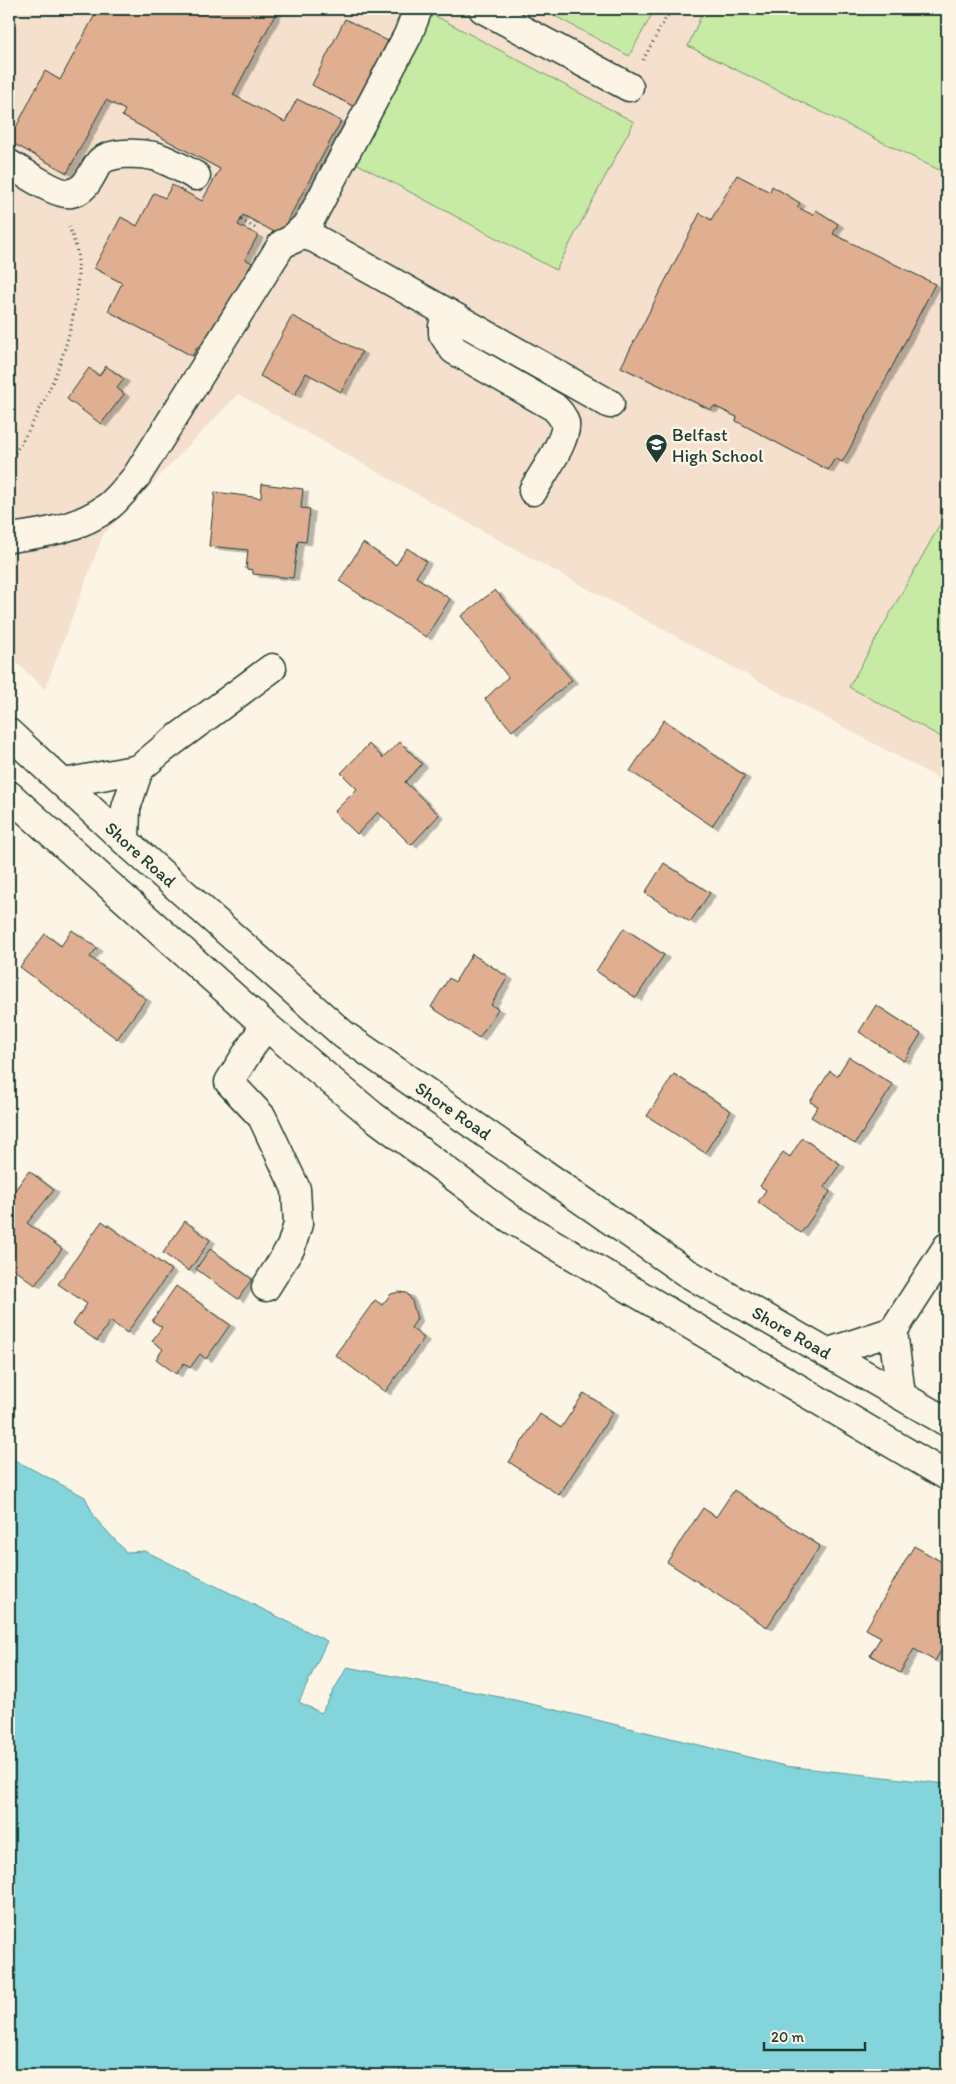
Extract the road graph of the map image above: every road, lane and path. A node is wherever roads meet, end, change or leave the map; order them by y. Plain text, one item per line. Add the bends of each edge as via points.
1 (418, 9) edge
2 (483, 9) edge
3 (671, 9) edge
4 (629, 87) joint
5 (9, 164) edge
6 (196, 176) dead end
7 (52, 188) junction
8 (293, 238) junction
9 (448, 313) junction
10 (610, 404) dead end
11 (15, 453) dead end
12 (533, 491) dead end
13 (9, 538) edge
14 (272, 668) dead end
15 (9, 733) edge
16 (139, 769) junction
17 (64, 783) junction
18 (9, 795) edge
19 (125, 841) junction
20 (265, 1025) junction
21 (947, 1247) edge
22 (939, 1279) edge
23 (266, 1287) dead end
24 (894, 1331) junction
25 (826, 1353) junction
26 (901, 1395) junction
27 (947, 1422) edge
28 (947, 1476) edge

1 - 8 main road via 408,35 308,224
2 - 4 main road
3 - 4 path
5 - 7 main road
6 - 7 main road via 156,156 116,155 100,161 89,182 80,189 70,193
7 - 11 path via 66,217 77,253 74,314 59,367
8 - 9 main road via 303,235 314,238
8 - 13 main road via 282,244 136,477 109,506 84,521 40,534
9 - 10 main road
9 - 12 main road via 443,334 454,350 561,414 565,424 564,436
14 - 16 main road
15 - 17 main road, Shore Road
16 - 17 main road
16 - 19 main road via 126,808
17 - 19 main road, Shore Road
18 - 20 main road
19 - 25 main road, Shore Road via 344,1035 684,1271
20 - 23 main road via 229,1082 262,1117 296,1190 298,1224 291,1247
20 - 28 main road via 373,1116 511,1219
21 - 22 main road
22 - 24 main road
24 - 25 main road
24 - 26 main road
25 - 26 main road, Shore Road
26 - 27 main road, Shore Road

